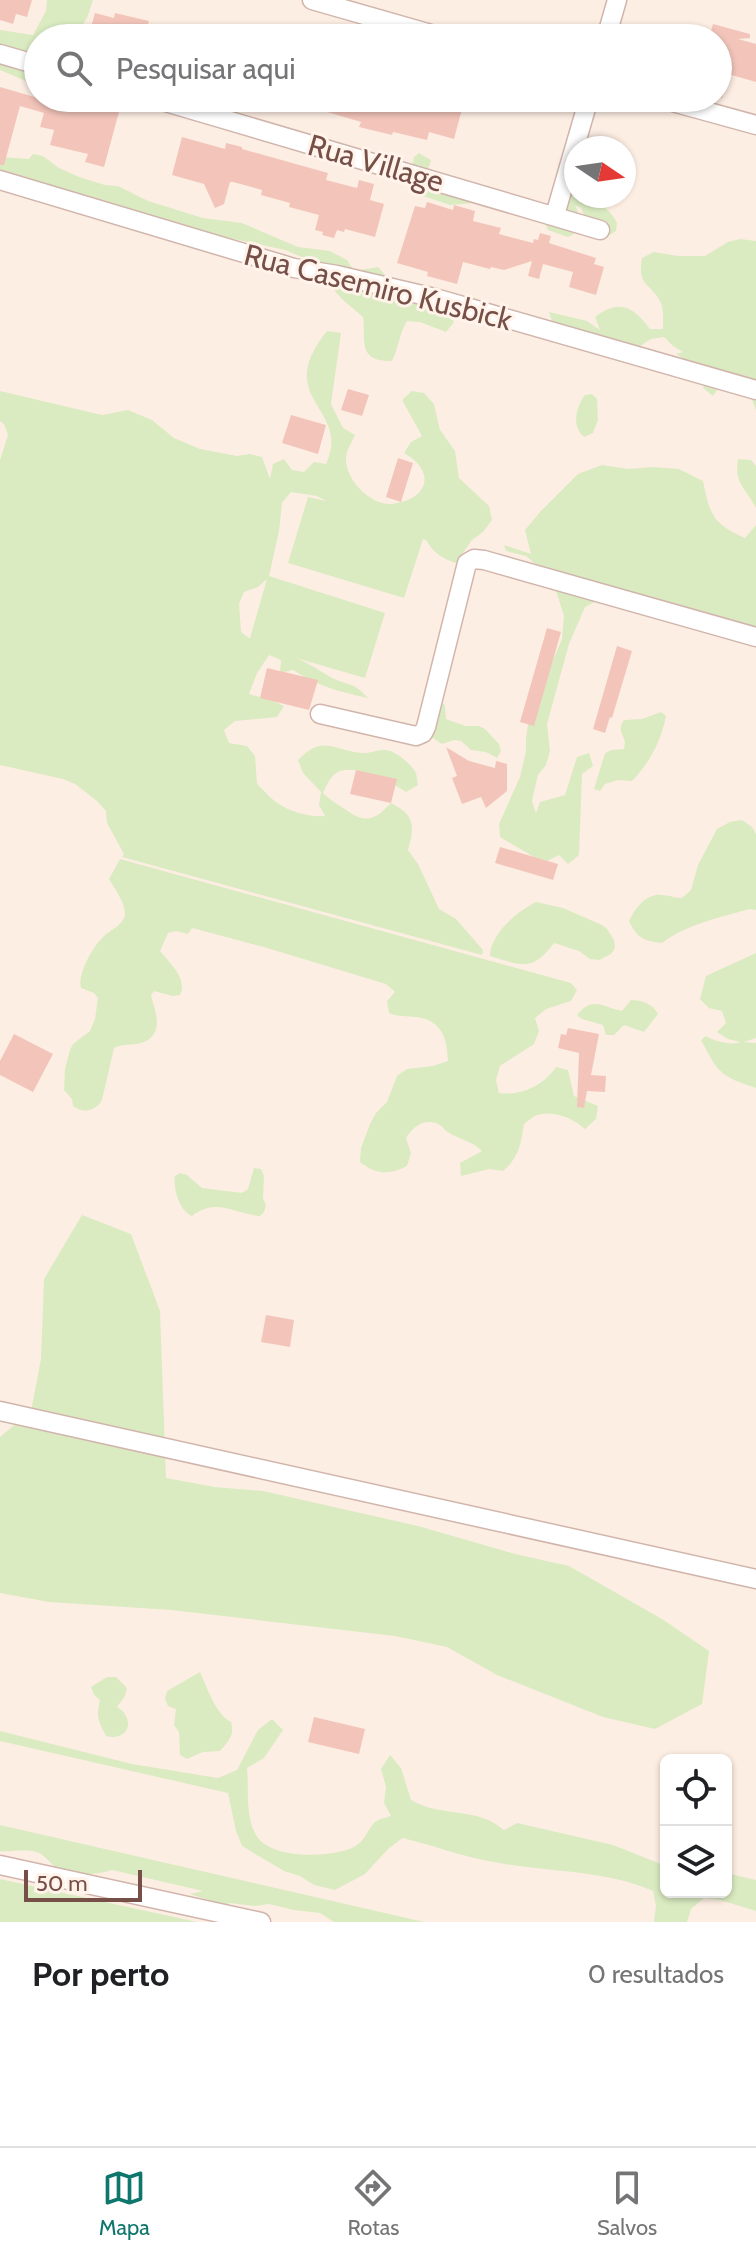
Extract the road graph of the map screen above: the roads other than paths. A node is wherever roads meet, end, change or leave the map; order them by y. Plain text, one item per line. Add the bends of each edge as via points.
1 (312, 0) edge
2 (617, 0) edge
3 (396, 24) edge
4 (610, 24) edge
5 (0, 54) edge
6 (24, 61) edge
7 (200, 112) edge
8 (585, 112) edge
9 (709, 112) edge
10 (756, 125) edge
11 (0, 180) edge
12 (555, 215) junction
13 (600, 230) dead end
14 (756, 390) edge
15 (756, 637) edge
16 (320, 714) dead end
17 (0, 1411) edge
18 (756, 1579) edge
19 (0, 1865) edge
20 (261, 1922) edge

1 - 3 street
2 - 4 street
5 - 6 street
7 - 12 street, Rua Village
8 - 12 street
9 - 10 street
11 - 14 street, Rua Casemiro Kusbick via 294,268 435,298
12 - 13 street, Rua Village
15 - 16 street via 474,559 467,563 423,733 416,736
17 - 18 street
19 - 20 street

